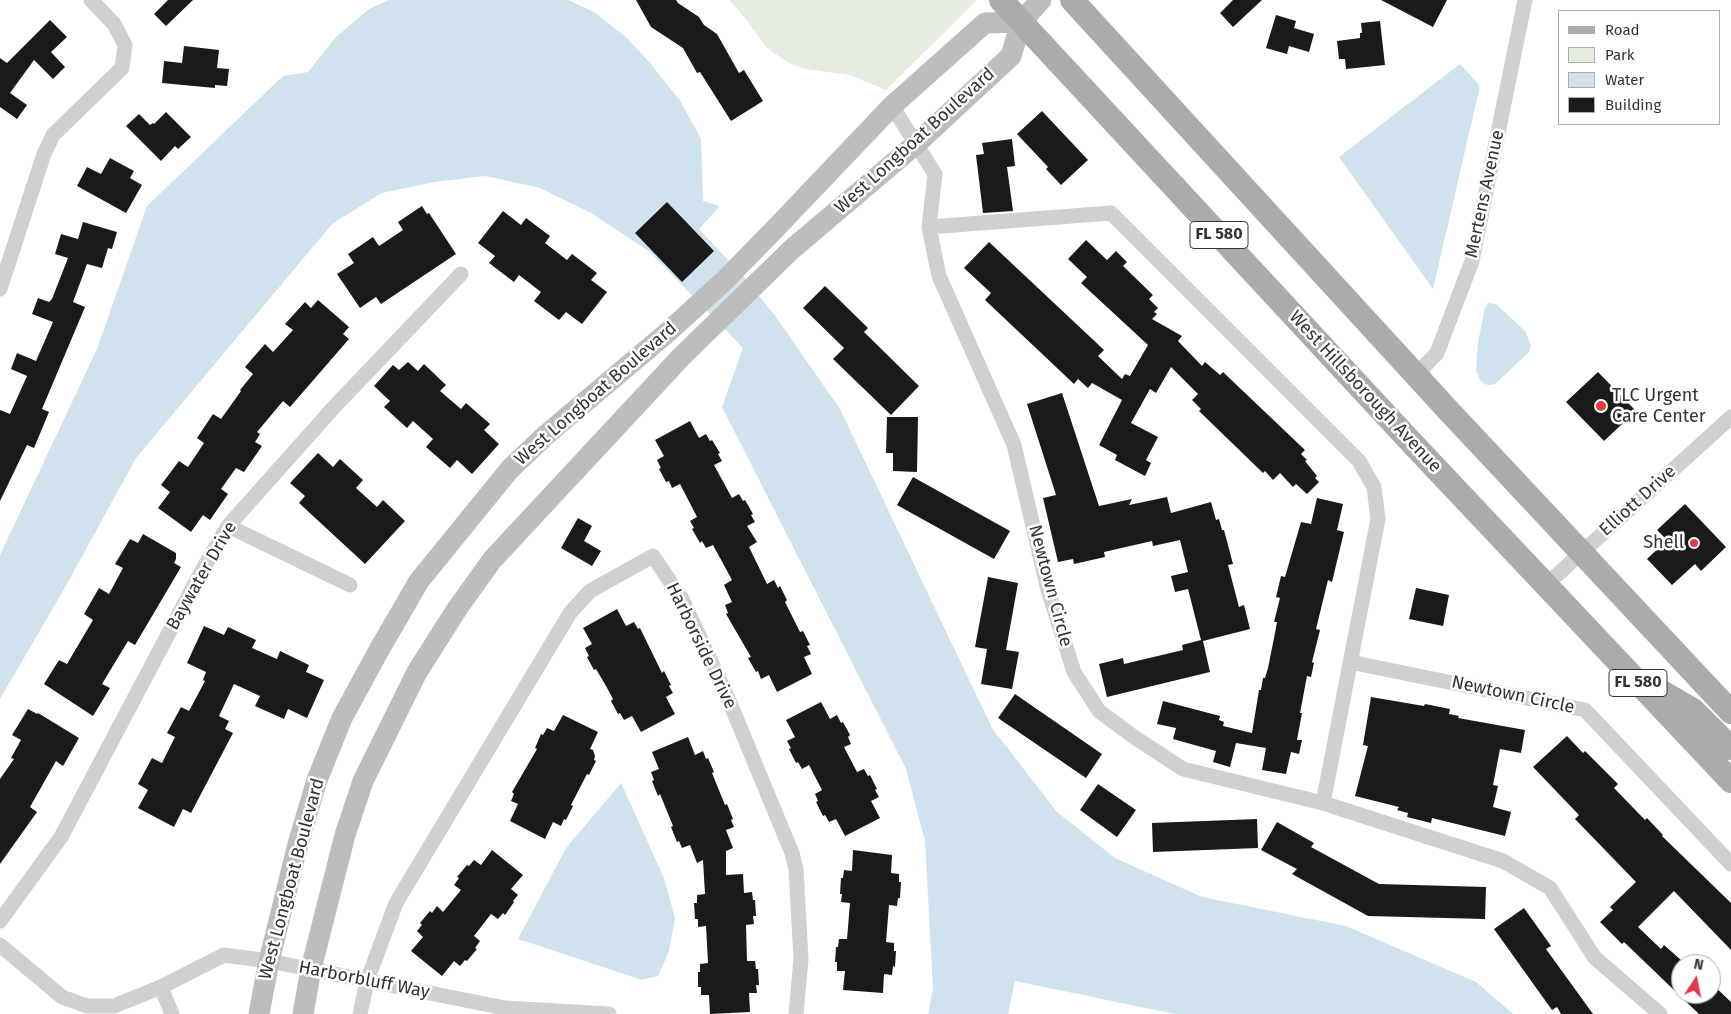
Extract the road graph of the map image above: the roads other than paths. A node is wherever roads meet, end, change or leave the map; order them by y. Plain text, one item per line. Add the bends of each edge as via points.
1 (91, 0) edge
2 (1001, 0) edge
3 (1040, 0) edge
4 (1072, 0) edge
5 (1524, 0) edge
6 (1021, 22) junction
7 (892, 106) junction
8 (916, 144) junction
9 (928, 227) junction
10 (461, 274) dead end
11 (0, 288) edge
12 (1416, 375) junction
13 (1731, 417) edge
14 (228, 526) junction
15 (1581, 552) junction
16 (350, 585) dead end
17 (1546, 585) junction
18 (1350, 662) junction
19 (1627, 671) junction
20 (1731, 712) edge
21 (1731, 748) edge
22 (1731, 781) edge
23 (1323, 803) junction
24 (1731, 864) edge
25 (0, 921) edge
26 (0, 945) edge
27 (269, 961) junction
28 (311, 969) junction
29 (367, 980) junction
30 (161, 987) junction
31 (172, 1014) edge
32 (259, 1014) edge
33 (303, 1014) edge
34 (360, 1014) edge
35 (609, 1014) edge
36 (796, 1014) edge
37 (1660, 1014) edge

1 - 11 street via 114,24 125,45 122,68 53,135
2 - 6 main road, West Hillsborough Avenue / FL 580
3 - 6 street, West Longboat Boulevard
4 - 12 main road, FL 580
5 - 12 street, Mertens Avenue via 1472,260 1437,353
6 - 7 street, West Longboat Boulevard via 985,23
6 - 8 street, West Longboat Boulevard via 1010,56
6 - 17 main road, West Hillsborough Avenue / FL 580
7 - 8 street, Newtown Circle
7 - 27 street, West Longboat Boulevard via 725,280 510,469 419,581 342,718 317,780
8 - 9 street, Newtown Circle via 935,174
8 - 28 street, West Longboat Boulevard via 791,250 682,356 492,560 417,672 362,781
9 - 18 street via 1111,213 1359,461 1374,487 1378,519
9 - 23 street, Newtown Circle via 939,276 1014,445 1048,590 1074,672 1099,711 1183,769
10 - 14 street, Baywater Drive via 335,406
12 - 15 main road, FL 580
13 - 15 street, Elliott Drive
14 - 16 street
14 - 25 street, Baywater Drive via 61,837
15 - 17 street, Elliott Drive
15 - 20 main road, FL 580
17 - 19 main road, West Hillsborough Avenue / FL 580
18 - 23 street
18 - 24 street, Newtown Circle via 1585,710
19 - 21 main road via 1693,710
19 - 22 main road, West Hillsborough Avenue / FL 580
23 - 37 street, Newtown Circle via 1503,861 1550,888 1595,958
26 - 30 street, Harborbluff Way via 62,997 87,1006 114,1006
27 - 28 street, Harborbluff Way
27 - 30 street, Harborbluff Way via 224,955
27 - 32 street, West Longboat Boulevard
28 - 29 street, Harborbluff Way
28 - 33 street, West Longboat Boulevard
29 - 34 street, Harborside Drive
29 - 35 street, Harborbluff Way via 505,1008
29 - 36 street, Harborside Drive via 396,903 570,613 590,591 653,556 686,608 730,703 792,853 796,869 801,959
30 - 31 street

